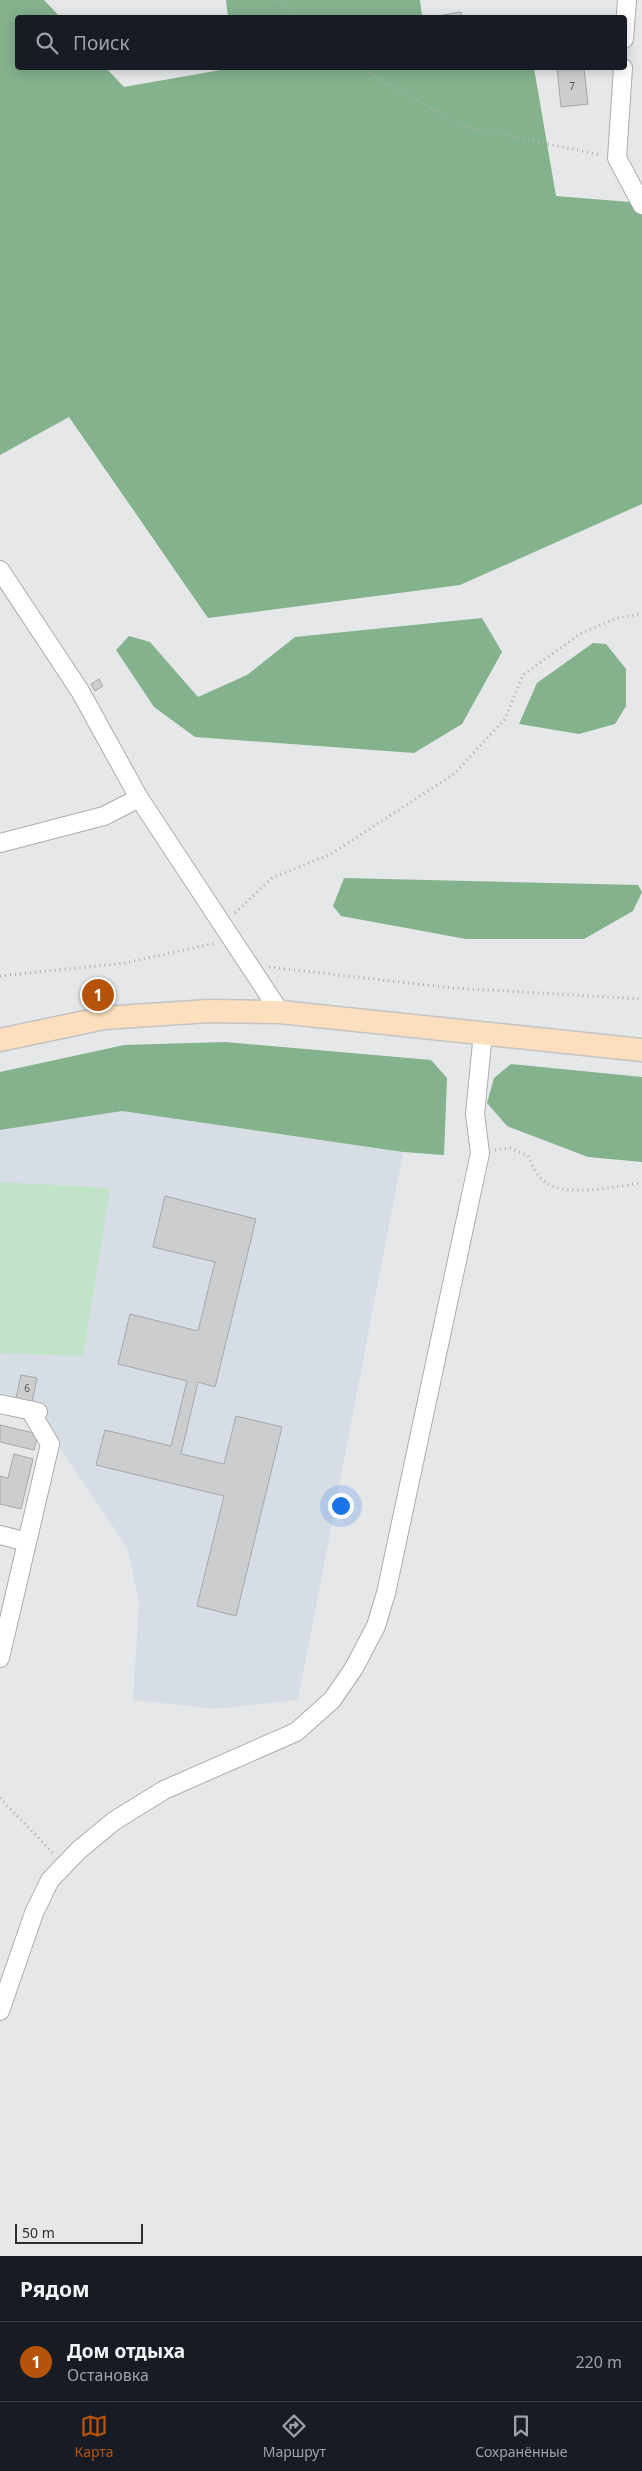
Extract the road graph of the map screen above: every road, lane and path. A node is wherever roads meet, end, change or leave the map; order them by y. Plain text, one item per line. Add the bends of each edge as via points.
1 (279, 0) edge
2 (627, 0) edge
3 (294, 15) edge
4 (626, 15) edge
5 (364, 70) edge
6 (623, 70) edge
7 (617, 158) junction
8 (642, 205) edge
9 (0, 570) edge
10 (642, 614) edge
11 (139, 798) junction
12 (0, 843) edge
13 (228, 931) junction
14 (249, 965) junction
15 (0, 976) edge
16 (642, 1000) edge
17 (280, 1012) junction
18 (483, 1034) junction
19 (0, 1040) edge
20 (642, 1050) edge
21 (480, 1153) junction
22 (642, 1184) edge
23 (0, 1404) edge
24 (0, 1535) edge
25 (27, 1542) junction
26 (0, 1658) edge
27 (0, 1798) edge
28 (65, 1865) junction
29 (0, 2011) edge

1 - 3 path
2 - 4 street
5 - 7 path via 465,127
6 - 7 street
7 - 8 street
9 - 11 street via 80,691
10 - 13 path via 617,618 580,634 523,675 505,720 454,774 331,854 272,878
11 - 12 street via 104,816
11 - 13 street
13 - 14 street
13 - 15 path via 125,964
14 - 16 path via 453,988
14 - 17 street
17 - 18 main road
17 - 19 main road via 209,1011 104,1018
18 - 20 main road
18 - 21 street via 476,1114
21 - 22 path via 510,1148 528,1156 545,1182 570,1191
21 - 28 street via 386,1593 376,1626 354,1668 332,1700 296,1732 164,1790 114,1821
23 - 25 street via 34,1411 50,1444
24 - 25 street
25 - 26 street
27 - 28 path
28 - 29 street via 50,1880 34,1913

